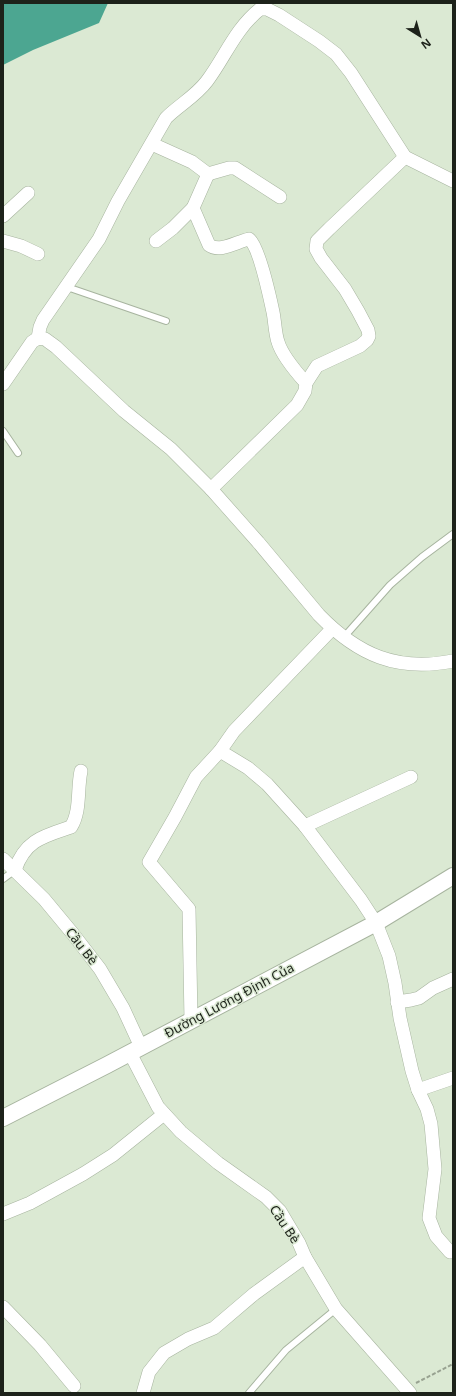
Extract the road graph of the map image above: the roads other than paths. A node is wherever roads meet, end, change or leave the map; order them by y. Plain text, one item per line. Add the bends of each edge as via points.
1 (152, 144) junction
2 (405, 157) junction
3 (208, 174) junction
4 (453, 181) edge
5 (28, 193) dead end
6 (280, 197) dead end
7 (193, 208) junction
8 (3, 216) edge
9 (3, 241) edge
10 (156, 241) dead end
11 (38, 254) dead end
12 (67, 287) junction
13 (166, 321) dead end
14 (38, 338) junction
15 (306, 383) junction
16 (3, 384) edge
17 (3, 431) edge
18 (18, 453) dead end
19 (211, 490) junction
20 (453, 534) edge
21 (332, 629) junction
22 (344, 638) junction
23 (453, 661) edge
24 (220, 751) junction
25 (81, 771) dead end
26 (410, 777) dead end
27 (305, 826) junction
28 (3, 859) edge
29 (15, 870) junction
30 (453, 876) edge
31 (3, 879) edge
32 (376, 923) junction
33 (453, 979) edge
34 (397, 1002) junction
35 (191, 1020) junction
36 (135, 1050) junction
37 (453, 1078) edge
38 (418, 1090) junction
39 (164, 1114) junction
40 (3, 1118) edge
41 (3, 1214) edge
42 (450, 1252) dead end
43 (306, 1257) junction
44 (3, 1308) edge
45 (336, 1309) junction
46 (74, 1386) dead end
47 (408, 1391) edge
48 (144, 1393) edge
49 (249, 1393) edge

1 - 2 street via 166,118 207,82 245,23 260,9 267,9 279,14 336,54
1 - 3 street via 192,162
1 - 12 street via 99,239
2 - 4 street
2 - 15 street via 317,241 316,249 345,289 369,336 360,346 317,366
3 - 6 street via 236,168
3 - 7 street
5 - 8 street
7 - 10 street
7 - 15 street via 212,248 227,247 249,239 253,242 278,343
9 - 11 street
12 - 13 lane
12 - 14 street via 40,327
14 - 16 street via 32,342
14 - 19 street via 45,339 56,347 124,411 171,449
15 - 19 street via 305,391 297,405
17 - 18 lane
19 - 21 street
20 - 22 lane via 390,585
21 - 22 street
21 - 24 street via 234,731
22 - 23 street via 370,654 399,663 434,664
24 - 27 street via 248,768 267,784
24 - 35 street via 196,777 148,862 190,909
25 - 29 street via 75,821 71,827 39,838 30,844 18,858
26 - 27 street
27 - 32 street
28 - 29 street, Cầu Bè
29 - 31 lane
29 - 36 street, Cầu Bè via 73,934 100,969 123,1008
30 - 32 street, Đường Lương Định Của
32 - 34 street via 389,956
32 - 35 street, Đường Lương Định Của
33 - 34 street via 419,998
34 - 38 street
35 - 36 street, Đường Lương Định Của
36 - 39 street, Cầu Bè via 158,1107
36 - 40 street, Đường Lương Định Của
37 - 38 street
38 - 42 street via 427,1109 434,1145 435,1169 429,1218 436,1236
39 - 41 street via 113,1155 30,1203
39 - 43 street, Cầu Bè via 180,1132 218,1164 266,1197 280,1211
43 - 45 street, Cầu Bè
43 - 48 street via 254,1294 214,1328 164,1353 149,1372
44 - 46 street via 40,1345
45 - 47 street, Cầu Bè
45 - 49 lane via 286,1350

